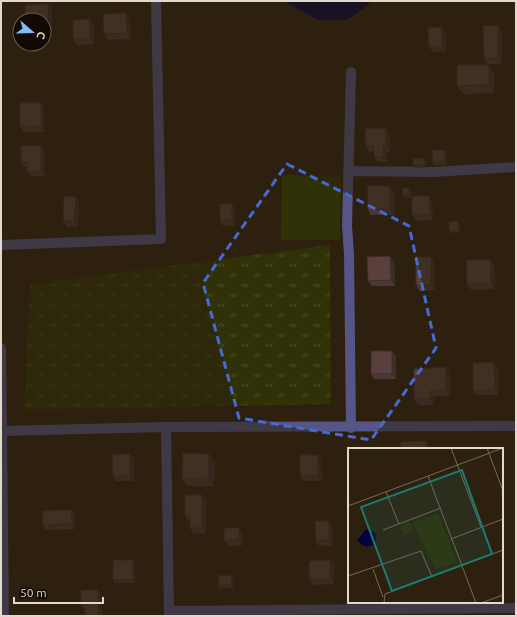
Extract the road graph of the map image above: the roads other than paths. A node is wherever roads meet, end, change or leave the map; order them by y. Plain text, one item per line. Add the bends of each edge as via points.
1 (156, 1) edge
2 (351, 72) dead end
3 (516, 167) edge
4 (349, 171) junction
5 (1, 245) edge
6 (1, 348) edge
7 (516, 426) edge
8 (166, 427) junction
9 (351, 428) junction
10 (2, 431) edge
11 (516, 608) edge
12 (169, 614) edge
13 (4, 616) edge

1 - 5 street via 161,239
2 - 4 street
3 - 4 street via 433,172
4 - 9 street via 347,226
6 - 10 street
7 - 9 street
8 - 9 street
8 - 10 street
8 - 12 street
10 - 13 street
11 - 12 street

